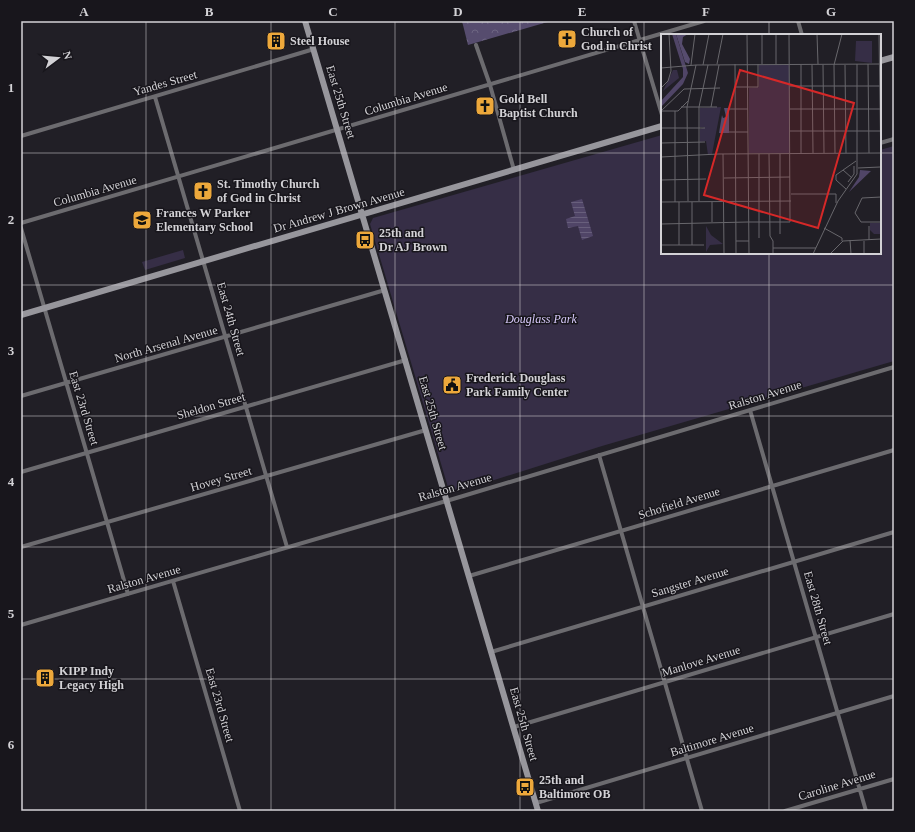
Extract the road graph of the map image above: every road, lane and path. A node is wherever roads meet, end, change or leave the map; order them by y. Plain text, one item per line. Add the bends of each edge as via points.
1 (305, 21) edge
2 (634, 21) edge
3 (704, 21) edge
4 (798, 21) edge
5 (802, 34) edge
6 (640, 40) junction
7 (476, 45) dead end
8 (314, 49) junction
9 (894, 57) edge
10 (881, 61) edge
11 (490, 85) junction
12 (155, 97) junction
13 (661, 112) edge
14 (661, 126) edge
15 (338, 130) junction
16 (21, 136) edge
17 (894, 139) edge
18 (881, 143) edge
19 (514, 170) junction
20 (178, 177) junction
21 (363, 215) junction
22 (21, 223) edge
23 (21, 228) edge
24 (203, 262) junction
25 (385, 290) junction
26 (44, 308) junction
27 (21, 315) edge
28 (225, 337) junction
29 (406, 360) junction
30 (894, 367) edge
31 (66, 383) junction
32 (21, 396) edge
33 (246, 406) junction
34 (750, 410) junction
35 (426, 430) junction
36 (894, 450) edge
37 (87, 453) junction
38 (599, 455) junction
39 (21, 472) edge
40 (266, 476) junction
41 (773, 486) junction
42 (447, 500) junction
43 (107, 522) junction
44 (621, 531) junction
45 (894, 532) edge
46 (21, 547) edge
47 (287, 547) junction
48 (795, 561) junction
49 (469, 576) junction
50 (173, 581) junction
51 (128, 594) junction
52 (643, 607) junction
53 (894, 614) edge
54 (21, 625) edge
55 (816, 637) junction
56 (491, 652) junction
57 (665, 682) junction
58 (894, 696) edge
59 (838, 713) junction
60 (514, 727) junction
61 (687, 758) junction
62 (894, 779) edge
63 (860, 789) junction
64 (536, 803) junction
65 (240, 811) edge
66 (538, 811) edge
67 (702, 811) edge
68 (785, 811) edge
69 (866, 811) edge

1 - 8 street, East 25th Street
2 - 6 street
3 - 6 street, Columbia Avenue
4 - 5 street
6 - 11 street, Columbia Avenue
6 - 13 street
7 - 11 street
8 - 12 street, Yandes Street
8 - 15 street, East 25th Street
9 - 10 street
11 - 15 street, Columbia Avenue
11 - 19 street
12 - 16 street, Yandes Street
12 - 20 street, East 24th Street
14 - 19 street, Dr Andrew J Brown Avenue
15 - 20 street, Columbia Avenue
15 - 21 street, East 25th Street
17 - 18 street
19 - 21 street, Dr Andrew J Brown Avenue
20 - 22 street, Columbia Avenue
20 - 24 street, East 24th Street
21 - 24 street, Dr Andrew J Brown Avenue
21 - 25 street, East 25th Street
23 - 26 street, East 23rd Street
24 - 26 street, Dr Andrew J Brown Avenue
24 - 28 street, East 24th Street
25 - 28 street, North Arsenal Avenue
25 - 29 street, East 25th Street
26 - 27 street, Dr Andrew J Brown Avenue
26 - 31 street, East 23rd Street
28 - 31 street, North Arsenal Avenue
28 - 33 street, East 24th Street
29 - 33 street, Sheldon Street
29 - 35 street, East 25th Street
30 - 34 street, Ralston Avenue
31 - 32 street, North Arsenal Avenue
31 - 37 street, East 23rd Street
33 - 37 street, Sheldon Street
33 - 40 street, East 24th Street
34 - 38 street, Ralston Avenue
34 - 41 street, East 28th Street
35 - 40 street, Hovey Street
35 - 42 street, East 25th Street
36 - 41 street, Schofield Avenue
37 - 39 street, Sheldon Street
37 - 43 street, East 23rd Street
38 - 42 street, Ralston Avenue
38 - 44 street
40 - 43 street, Hovey Street
40 - 47 street, East 24th Street
41 - 44 street, Schofield Avenue
41 - 48 street, East 28th Street
42 - 47 street, Ralston Avenue
42 - 49 street, East 25th Street
43 - 46 street, Hovey Street
43 - 51 street, East 23rd Street
44 - 49 street, Schofield Avenue
44 - 52 street
45 - 48 street, Sangster Avenue
47 - 50 street, Ralston Avenue
48 - 52 street, Sangster Avenue
48 - 55 street, East 28th Street
49 - 56 street, East 25th Street
50 - 51 street, Ralston Avenue
50 - 65 street, East 23rd Street
51 - 54 street, Ralston Avenue
52 - 56 street, Sangster Avenue
52 - 57 street
53 - 55 street, Manlove Avenue
55 - 57 street, Manlove Avenue
55 - 59 street, East 28th Street
56 - 60 street, East 25th Street
57 - 60 street, Manlove Avenue
57 - 61 street
58 - 59 street, Baltimore Avenue
59 - 61 street, Baltimore Avenue
59 - 63 street, East 28th Street
60 - 64 street, East 25th Street
61 - 64 street, Baltimore Avenue
61 - 67 street
62 - 63 street, Caroline Avenue
63 - 68 street, Caroline Avenue
63 - 69 street, East 28th Street
64 - 66 street, East 25th Street

